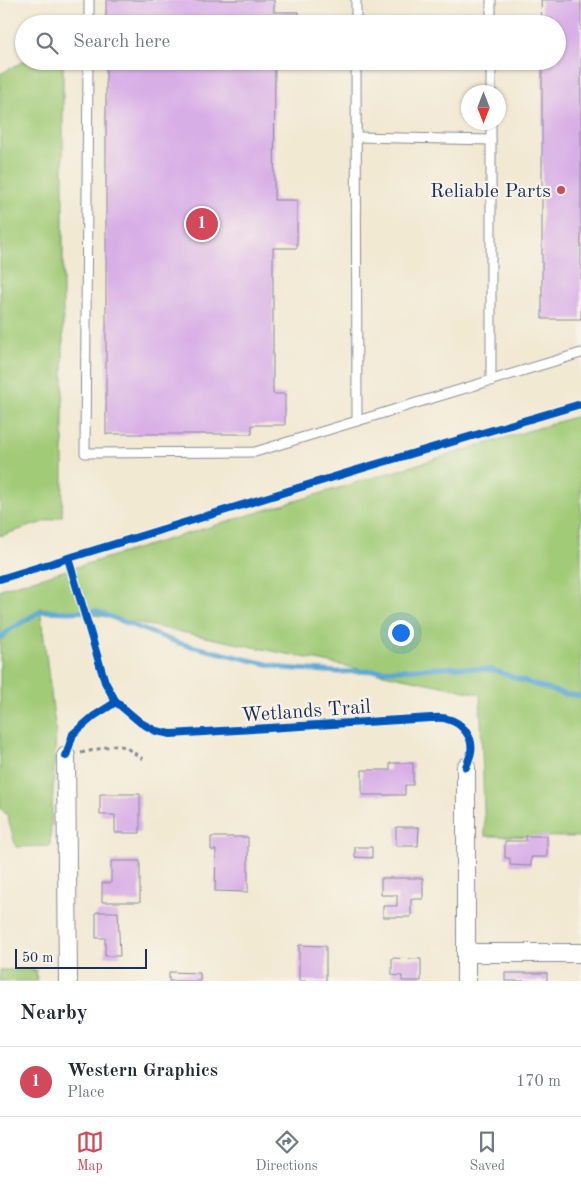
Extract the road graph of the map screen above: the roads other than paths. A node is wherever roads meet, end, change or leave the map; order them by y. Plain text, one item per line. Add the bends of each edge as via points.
1 (89, 0) edge
2 (356, 0) edge
3 (491, 0) edge
4 (89, 15) edge
5 (356, 15) edge
6 (491, 15) edge
7 (88, 70) edge
8 (356, 70) edge
9 (491, 70) edge
10 (491, 85) edge
11 (491, 130) edge
12 (357, 137) junction
13 (491, 140) junction
14 (581, 353) edge
15 (491, 381) junction
16 (357, 421) junction
17 (66, 756) road end
18 (466, 767) dead end
19 (466, 952) junction
20 (581, 953) edge
21 (68, 981) edge
22 (466, 981) edge

1 - 4 lane
2 - 5 lane
3 - 6 lane
7 - 16 lane via 85,453 255,452
8 - 12 lane
9 - 10 lane
11 - 13 lane
12 - 13 lane
12 - 16 lane
13 - 15 lane
14 - 15 lane
15 - 16 lane
17 - 21 street
18 - 19 street
19 - 20 street
19 - 22 street

